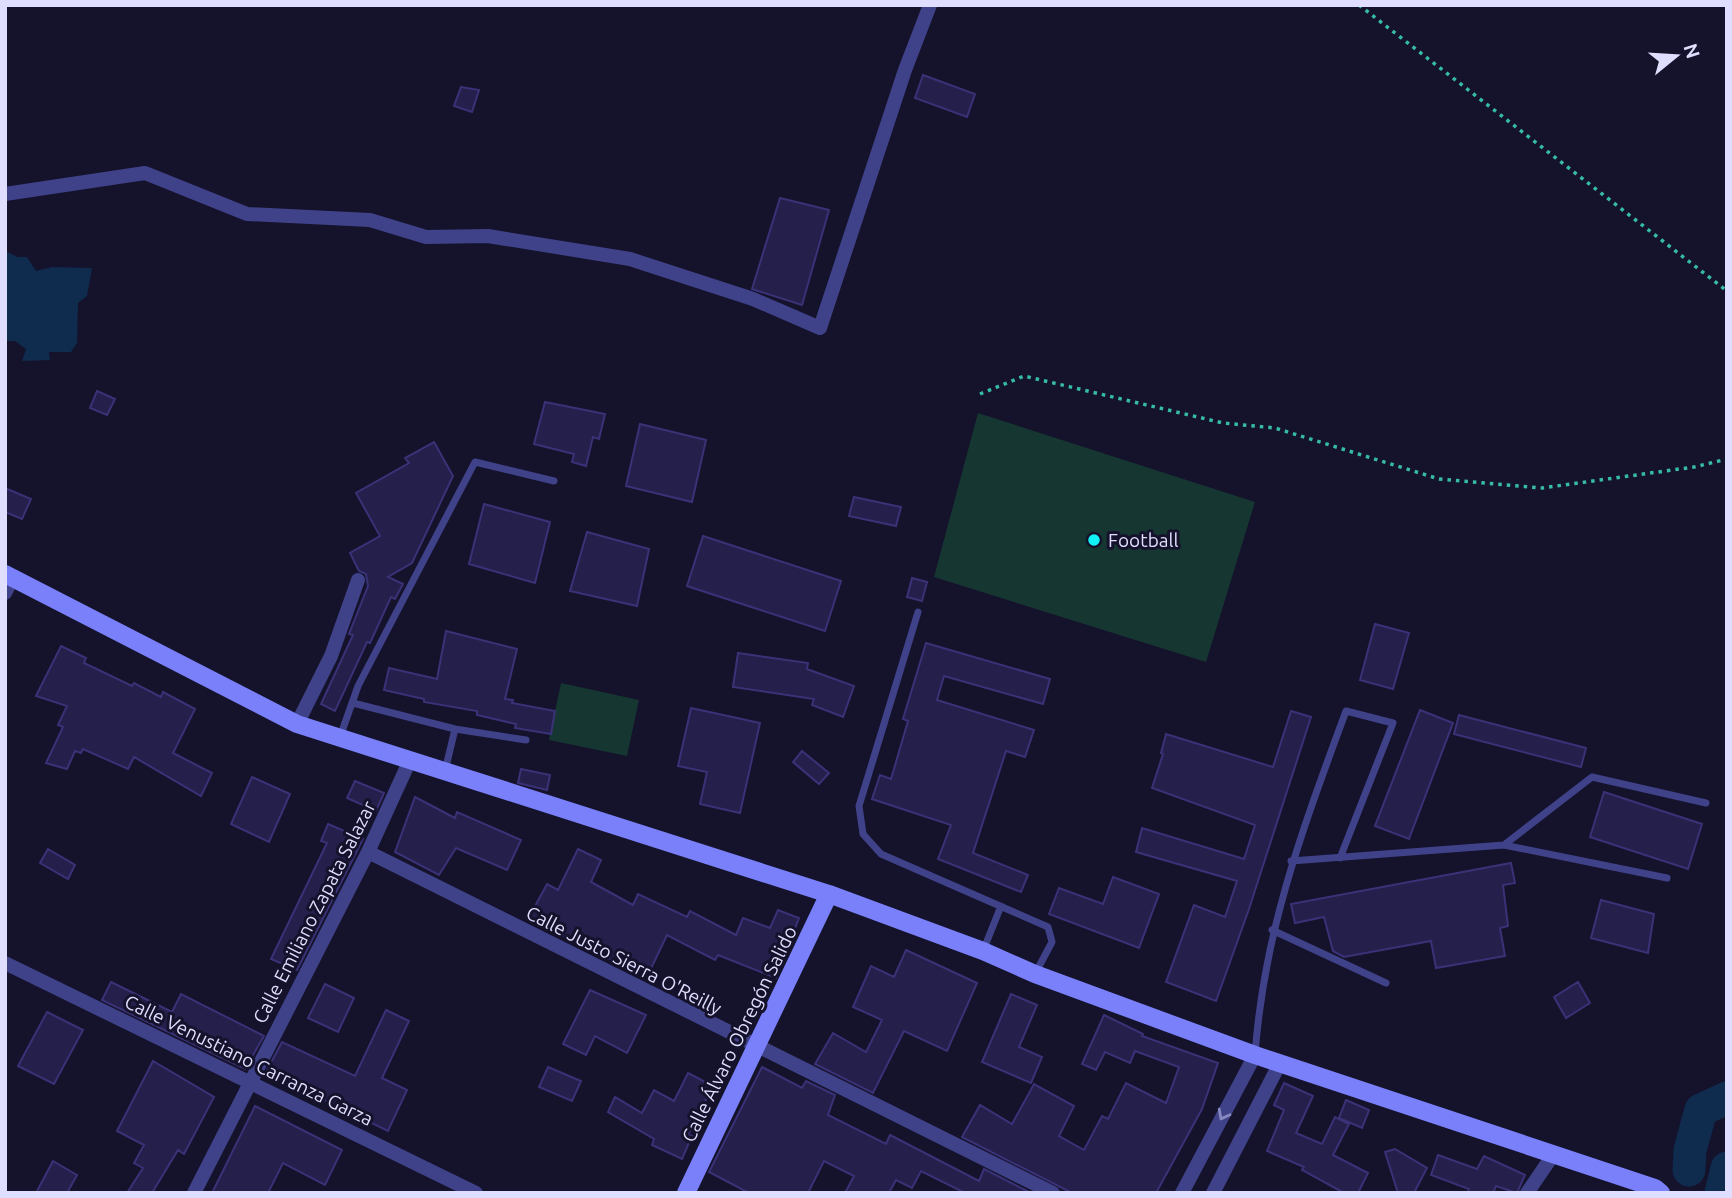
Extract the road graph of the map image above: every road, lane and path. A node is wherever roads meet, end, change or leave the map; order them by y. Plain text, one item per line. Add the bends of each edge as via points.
1 (930, 5) edge
2 (1359, 5) edge
3 (5, 194) edge
4 (1727, 291) edge
5 (980, 394) dead end
6 (1727, 459) edge
7 (554, 481) dead end
8 (358, 580) dead end
9 (8, 581) edge
10 (918, 612) dead end
11 (353, 703) junction
12 (297, 724) junction
13 (455, 729) junction
14 (339, 740) junction
15 (526, 740) dead end
16 (410, 761) junction
17 (445, 772) junction
18 (1706, 803) dead end
19 (1504, 845) junction
20 (368, 852) junction
21 (1340, 858) junction
22 (1291, 861) junction
23 (1667, 878) dead end
24 (829, 894) junction
25 (1001, 906) junction
26 (1272, 930) junction
27 (983, 951) junction
28 (5, 963) edge
29 (1035, 974) junction
30 (1386, 982) dead end
31 (755, 1047) junction
32 (1255, 1055) junction
33 (1280, 1063) junction
34 (250, 1082) junction
35 (1553, 1155) junction
36 (194, 1193) edge
37 (476, 1193) edge
38 (686, 1193) edge
39 (1053, 1193) edge
40 (1182, 1193) edge
41 (1213, 1193) edge
42 (1527, 1193) edge
43 (1661, 1193) edge

1 - 3 street via 820,328 753,299 631,259 488,236 426,237 370,220 247,214 145,173
2 - 4 path
5 - 6 path via 1024,376 1223,423 1275,428 1439,479 1542,488
7 - 11 lane via 475,462
8 - 12 street via 331,656
9 - 12 street
10 - 25 lane via 859,806 863,834 881,854
11 - 13 lane
11 - 14 lane
12 - 14 street
13 - 15 lane
13 - 17 lane
14 - 16 street
16 - 17 street
16 - 20 street, Calle Emiliano Zapata Salazar
17 - 24 street
18 - 19 lane via 1592,777
19 - 21 lane
19 - 23 lane
20 - 31 street, Calle Justo Sierra O'Reilly
20 - 34 street, Calle Emiliano Zapata Salazar
21 - 22 lane
21 - 22 lane via 1394,723 1346,711
22 - 26 lane
24 - 27 street
24 - 31 street, Calle Álvaro Obregón Salido
25 - 27 lane
25 - 29 lane via 1048,927 1052,942
26 - 30 lane
26 - 32 lane
27 - 29 street
28 - 34 street, Calle Venustiano Carranza Garza
29 - 32 street
31 - 38 street, Calle Álvaro Obregón Salido
31 - 39 street, Calle Justo Sierra O'Reilly
32 - 33 street
32 -> 40 street
33 - 35 street
33 - 41 street
34 - 36 street, Calle Emiliano Zapata Salazar
34 - 37 street, Calle Venustiano Carranza Garza
35 - 42 street
35 - 43 street

